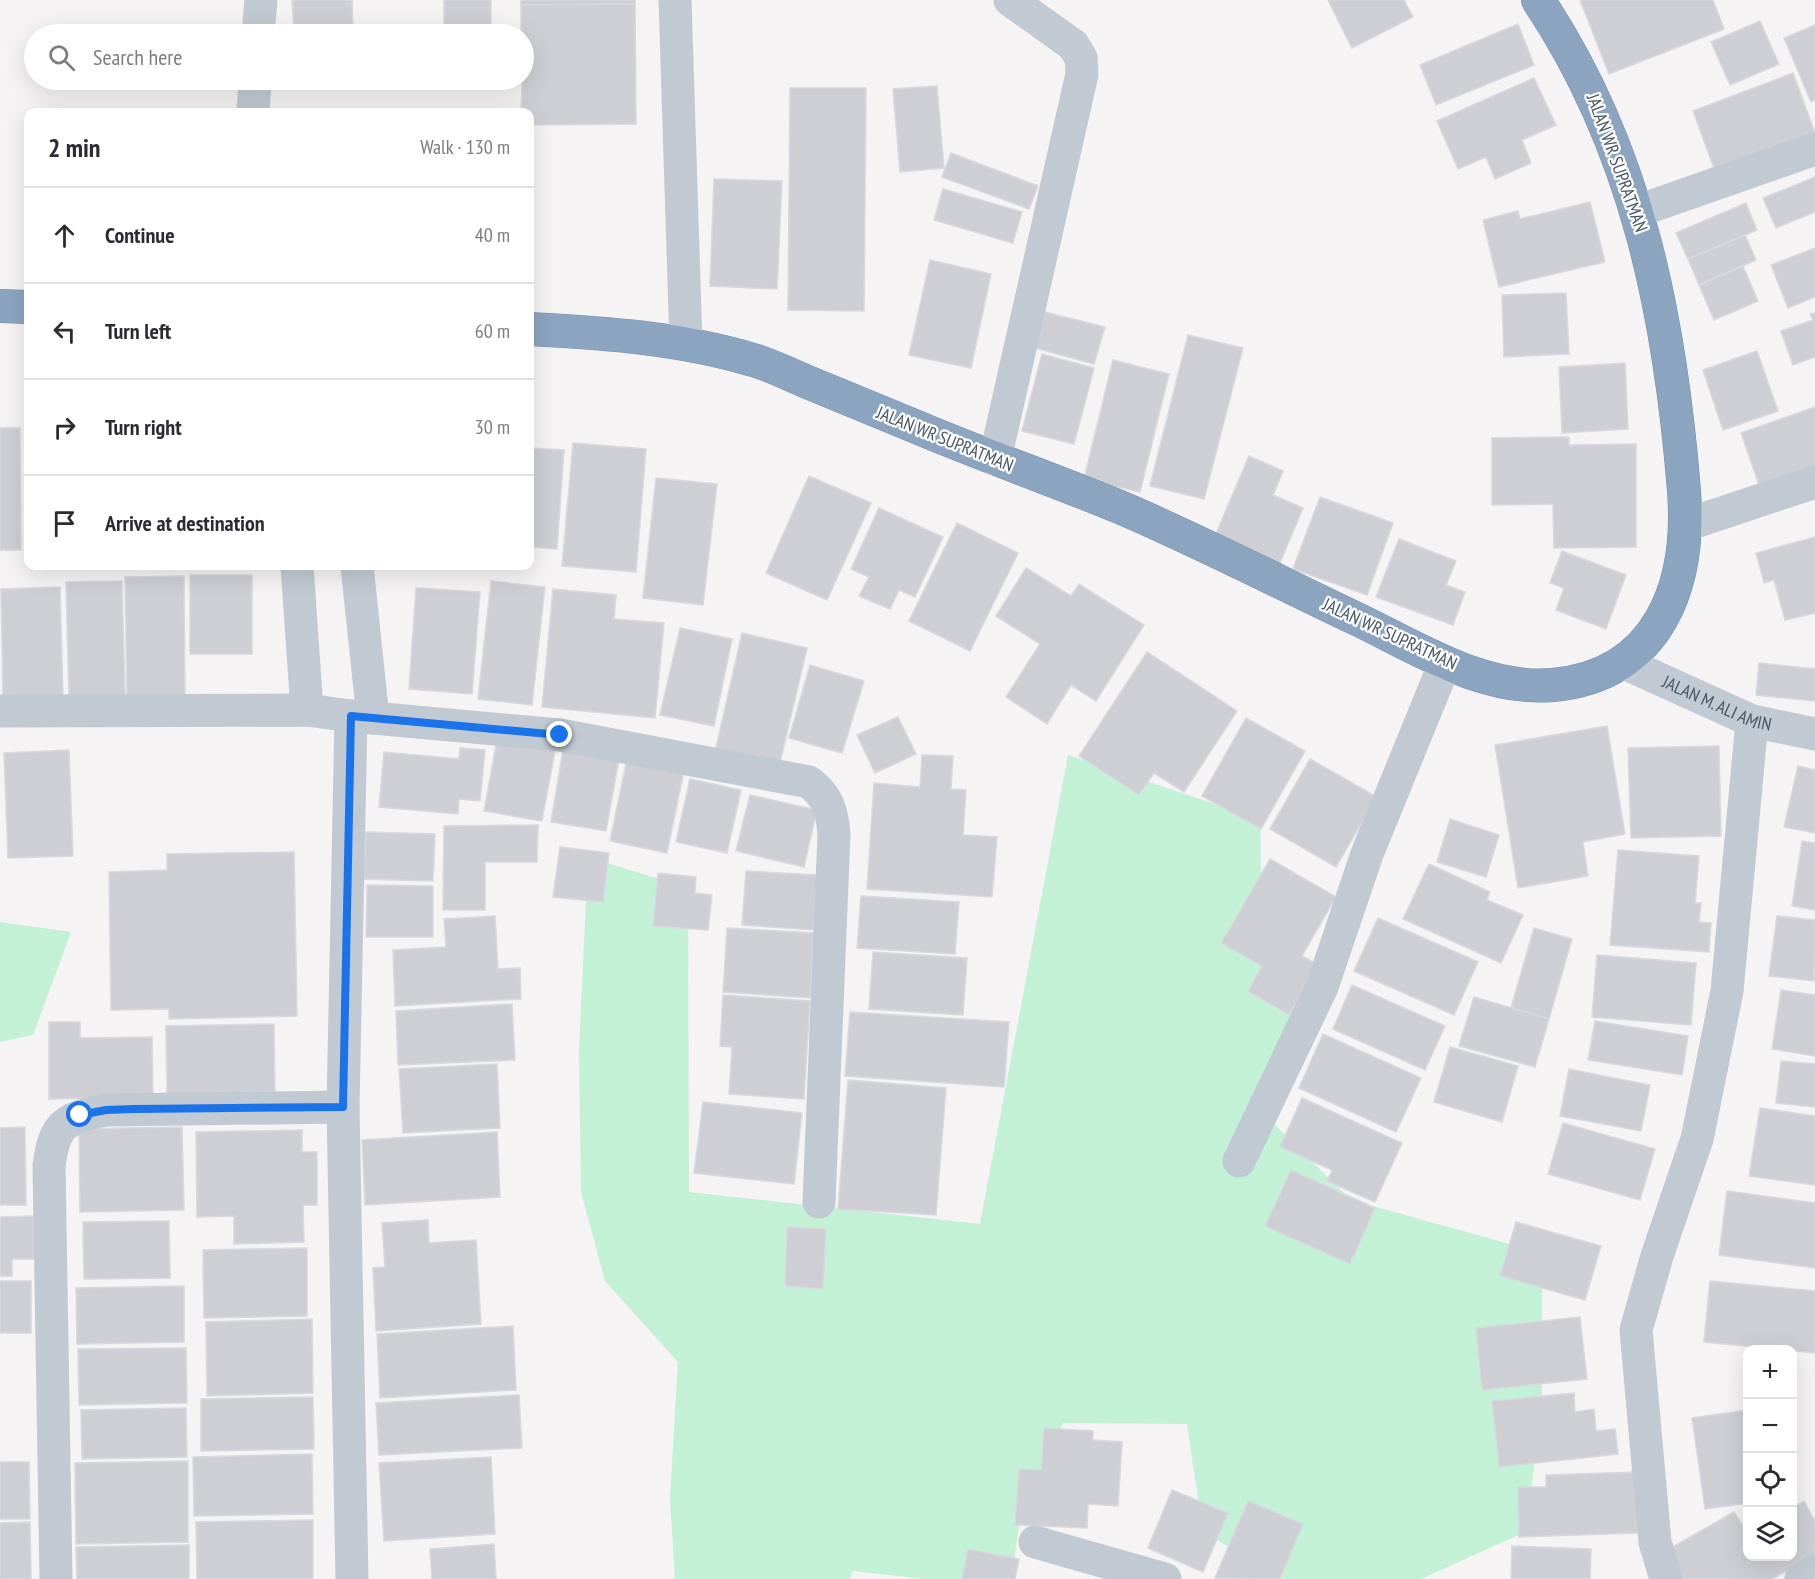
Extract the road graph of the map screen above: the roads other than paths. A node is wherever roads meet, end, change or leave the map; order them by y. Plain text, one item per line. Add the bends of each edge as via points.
1 (261, 0) edge
2 (675, 0) edge
3 (1010, 0) edge
4 (1538, 0) edge
5 (259, 24) edge
6 (254, 90) edge
7 (253, 108) edge
8 (1815, 149) edge
9 (1638, 211) junction
10 (0, 306) edge
11 (24, 307) edge
12 (534, 329) edge
13 (687, 344) junction
14 (995, 459) junction
15 (1815, 482) edge
16 (1686, 525) junction
17 (297, 570) edge
18 (357, 570) edge
19 (1622, 662) junction
20 (1444, 663) junction
21 (307, 710) junction
22 (0, 711) edge
23 (362, 717) junction
24 (1752, 721) junction
25 (1815, 734) edge
26 (343, 1107) junction
27 (1239, 1161) dead end
28 (819, 1202) dead end
29 (1035, 1542) dead end
30 (1815, 1571) edge
31 (56, 1579) edge
32 (352, 1579) edge
33 (1165, 1579) edge
34 (1666, 1579) edge
35 (1801, 1579) edge

1 - 5 street
2 - 13 street
3 - 14 street via 1073,45 1082,58 1082,74
4 - 9 highway, JALAN WR SUPRATMAN via 1588,85
6 - 7 street
8 - 9 street
9 - 16 highway, JALAN WR SUPRATMAN via 1664,324
10 - 11 highway
12 - 13 highway, JALAN WR SUPRATMAN via 620,334
13 - 14 highway, JALAN WR SUPRATMAN via 755,360
14 - 20 highway, JALAN WR SUPRATMAN via 1129,511
15 - 16 street
16 - 19 highway, JALAN WR SUPRATMAN via 1679,573 1668,610 1652,635
17 - 21 street
18 - 23 street
19 - 20 highway, JALAN WR SUPRATMAN via 1588,678 1553,685 1517,684
19 - 24 street, JALAN M. ALI AMIN
20 - 27 street via 1367,854 1322,987
21 - 22 street
21 - 23 street
23 - 26 street
23 - 28 street via 560,735 808,782 823,793 832,810 834,834
24 - 25 street, JALAN M. ALI AMIN
24 - 34 street via 1727,991 1697,1140 1636,1330 1655,1542
26 - 31 street via 106,1110 63,1123 52,1141 49,1166
26 - 32 street
29 - 33 street
30 - 35 street

